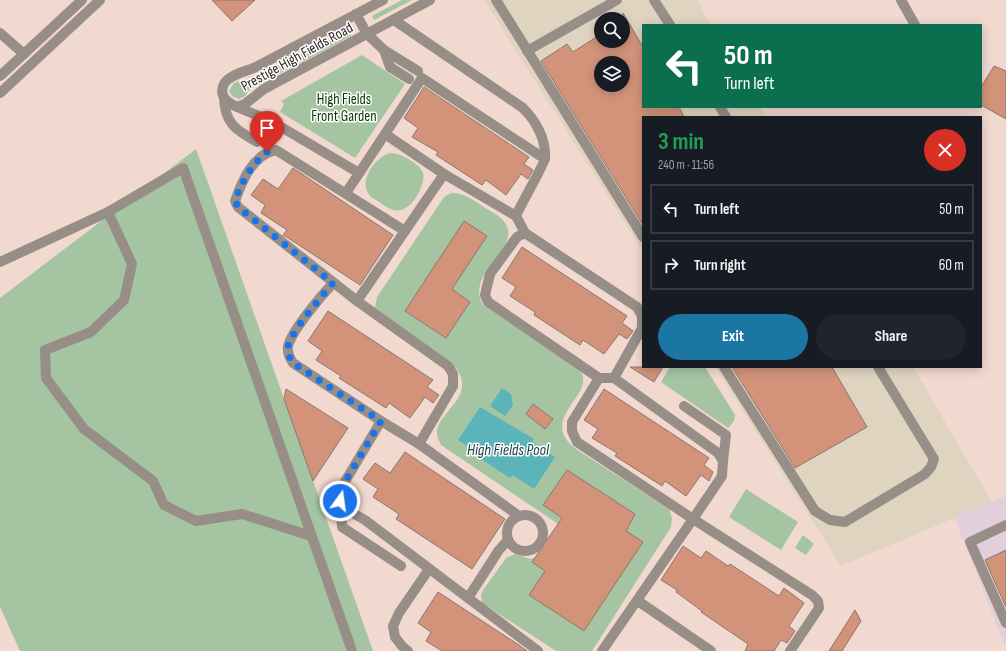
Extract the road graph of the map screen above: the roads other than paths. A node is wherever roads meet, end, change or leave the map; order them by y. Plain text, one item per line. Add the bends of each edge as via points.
1 (82, 0) edge
2 (100, 0) edge
3 (383, 0) edge
4 (430, 0) edge
5 (496, 0) edge
6 (617, 0) edge
7 (654, 0) edge
8 (901, 0) edge
9 (356, 14) junction
10 (394, 20) junction
11 (669, 24) edge
12 (914, 24) edge
13 (0, 33) edge
14 (367, 34) junction
15 (384, 50) junction
16 (527, 52) junction
17 (24, 54) junction
18 (418, 71) dead end
19 (0, 76) edge
20 (409, 79) dead end
21 (0, 93) edge
22 (224, 98) junction
23 (237, 107) junction
24 (385, 134) junction
25 (257, 142) dead end
26 (545, 159) junction
27 (359, 173) junction
28 (444, 174) junction
29 (346, 194) junction
30 (108, 212) junction
31 (516, 216) junction
32 (405, 231) junction
33 (525, 233) junction
34 (642, 235) edge
35 (0, 262) edge
36 (333, 283) junction
37 (357, 301) junction
38 (725, 368) edge
39 (879, 368) edge
40 (599, 378) junction
41 (614, 378) junction
42 (684, 406) dead end
43 (381, 421) junction
44 (419, 444) junction
45 (723, 461) junction
46 (340, 501) junction
47 (519, 516) junction
48 (693, 519) junction
49 (1006, 525) edge
50 (311, 536) junction
51 (508, 540) junction
52 (401, 566) dead end
53 (429, 569) junction
54 (468, 598) junction
55 (638, 601) junction
56 (1006, 623) edge
57 (352, 651) edge
58 (408, 651) edge
59 (538, 651) edge
60 (602, 651) edge
61 (711, 651) edge
62 (790, 651) edge

1 - 17 street
2 - 21 street
3 - 9 street, Prestige High Fields Road
4 - 10 street, Prestige High Fields Road
5 - 16 street
6 - 16 street
7 - 11 street
8 - 12 street
9 - 14 street
9 - 22 street, Prestige High Fields Road via 253,69 230,78 224,83
10 - 14 street, Prestige High Fields Road
10 - 26 street via 523,108 542,135
13 - 17 street
14 - 15 street
14 - 23 street, Prestige High Fields Road via 264,89
15 - 18 street
15 - 20 street via 390,67
16 - 34 street
17 - 19 street
22 - 23 street, Prestige High Fields Road
22 - 25 street via 228,121
23 - 27 street via 284,128
24 - 26 street via 422,78
24 - 27 street
24 - 28 street
26 - 31 street
27 - 29 street
28 - 31 street
28 - 32 street
29 - 32 street
29 - 36 street via 276,150 267,152 249,171 235,201 238,207
30 - 35 street
30 - 50 street via 183,168
30 - 50 street via 132,264 124,300 91,332 45,350 46,378 84,429 154,481 164,505 196,521 242,514
31 - 33 street
32 - 37 street
33 - 40 street via 517,237 490,274 485,295 488,302
33 - 41 street via 637,307 642,316 642,328
36 - 37 street
36 - 43 street via 289,343 288,354 293,363
37 - 44 street via 448,366 453,374 453,386
38 - 39 street via 815,511 830,520 845,522 925,474 934,459
40 - 41 street
40 - 48 street via 572,422 572,431 577,442
41 - 45 street via 718,453
42 - 45 street via 726,435
43 - 44 street
43 - 46 street via 343,485
44 - 47 street
45 - 48 street via 722,476
46 - 52 street via 342,527
46 - 53 street via 349,511 365,520
47 - 51 street via 510,523
47 - 51 street via 530,516 539,523 542,528 541,540 534,549 523,551 514,548
48 - 55 street
48 - 62 street via 818,601 819,608
49 - 56 street via 970,542
50 - 57 street
51 - 54 street
53 - 54 street
53 - 58 street via 393,626 395,637
54 - 59 street
55 - 60 street
55 - 61 street

